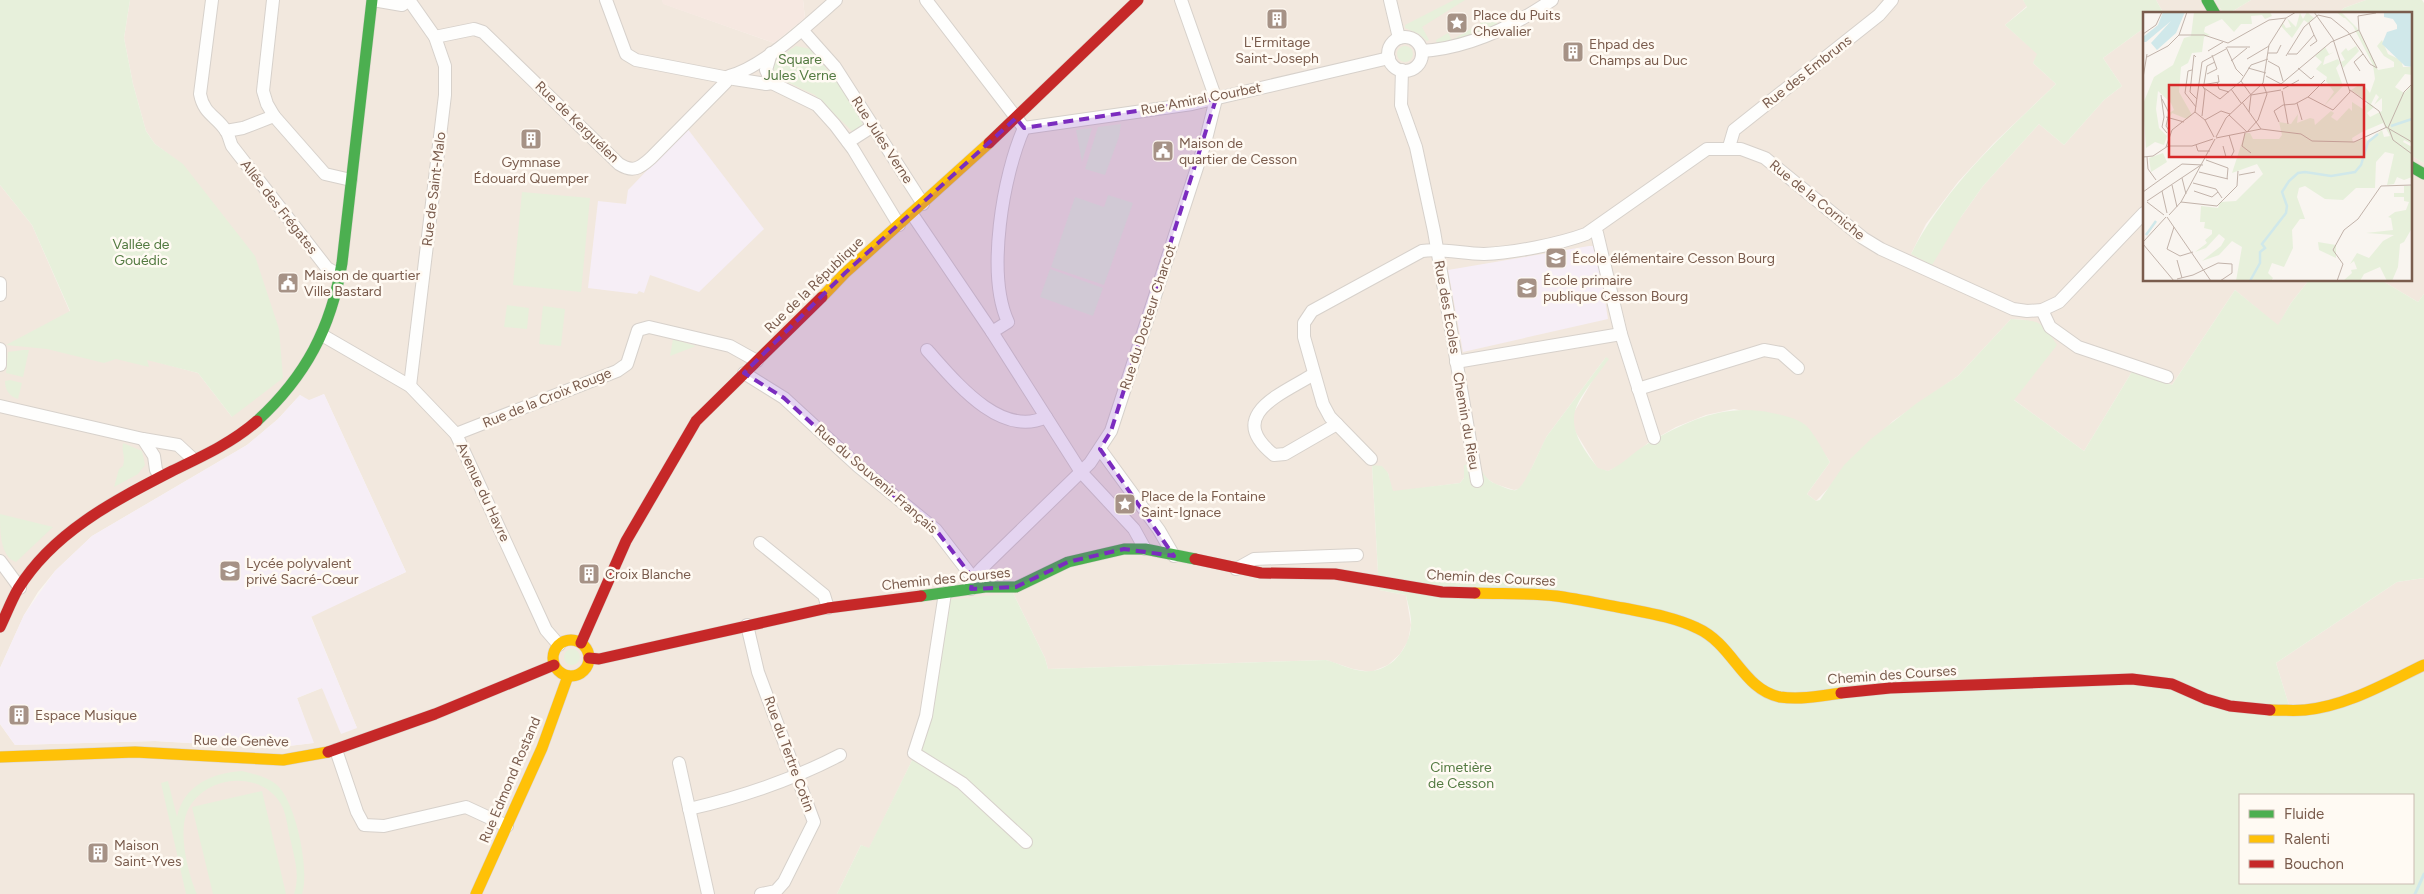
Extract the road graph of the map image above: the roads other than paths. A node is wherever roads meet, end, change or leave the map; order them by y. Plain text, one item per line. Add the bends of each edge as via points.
1 (212, 0) edge
2 (273, 0) edge
3 (372, 0) edge
4 (409, 0) edge
5 (606, 0) edge
6 (836, 0) edge
7 (926, 0) edge
8 (1138, 0) edge
9 (1181, 0) edge
10 (1390, 0) edge
11 (1552, 0) edge
12 (1892, 0) edge
13 (2207, 0) edge
14 (2214, 12) edge
15 (802, 30) junction
16 (435, 37) junction
17 (1399, 38) junction
18 (1422, 51) junction
19 (771, 53) junction
20 (1389, 58) junction
21 (1402, 70) junction
22 (728, 76) junction
23 (772, 83) junction
24 (1216, 99) junction
25 (274, 116) junction
26 (1020, 123) junction
27 (873, 126) junction
28 (226, 131) junction
29 (848, 142) junction
30 (1729, 147) junction
31 (2412, 167) edge
32 (2424, 174) edge
33 (351, 180) junction
34 (923, 204) junction
35 (912, 214) junction
36 (2143, 214) edge
37 (899, 225) junction
38 (1594, 229) junction
39 (1437, 248) junction
40 (341, 276) junction
41 (0, 283) edge
42 (0, 294) edge
43 (2042, 310) junction
44 (992, 332) junction
45 (1621, 334) junction
46 (322, 335) junction
47 (0, 349) edge
48 (927, 350) dead end
49 (757, 361) junction
50 (1456, 362) junction
51 (0, 365) edge
52 (1798, 368) dead end
53 (744, 373) junction
54 (1314, 374) junction
55 (2167, 377) dead end
56 (410, 386) junction
57 (1638, 389) junction
58 (0, 406) edge
59 (1046, 418) junction
60 (1337, 424) junction
61 (456, 434) junction
62 (1654, 438) dead end
63 (143, 439) junction
64 (1100, 449) junction
65 (193, 459) junction
66 (1371, 459) dead end
67 (1081, 472) junction
68 (160, 476) junction
69 (1477, 481) dead end
70 (760, 544) dead end
71 (1145, 549) junction
72 (1356, 555) dead end
73 (1174, 556) junction
74 (0, 561) edge
75 (1236, 569) junction
76 (972, 584) junction
77 (20, 588) junction
78 (945, 593) junction
79 (828, 608) junction
80 (747, 625) junction
81 (0, 627) edge
82 (581, 643) junction
83 (559, 645) junction
84 (589, 658) junction
85 (554, 665) junction
86 (2424, 665) edge
87 (568, 676) junction
88 (336, 750) junction
89 (3, 754) edge
90 (840, 756) dead end
91 (679, 763) dead end
92 (798, 776) junction
93 (689, 809) junction
94 (507, 826) junction
95 (1026, 842) dead end
96 (476, 894) edge
97 (708, 894) edge
98 (762, 894) edge

1 - 28 street, Allée des Frégates via 200,94 208,114
2 - 25 street via 264,91
3 - 4 street via 402,5
3 - 33 street
4 - 16 street, Rue de Saint-Malo
5 - 22 street, Rue Jules Verne via 626,54 636,60
6 - 15 street
7 - 26 street
8 - 26 street, Rue de la République
9 - 24 street
10 - 17 street
11 - 18 street via 1507,27 1466,43
12 - 30 street, Rue des Embruns via 1879,15 1734,130
13 - 14 street
15 - 19 street
15 - 27 street, Rue Jules Verne via 835,67
16 - 22 street, Rue de Kerguélen via 474,29 483,32 619,164 633,169 640,168 651,158 726,82
16 - 56 street, Rue de Saint-Malo via 445,66 445,95
17 - 18 street via 1414,39
17 - 20 street via 1390,48
18 - 21 street via 1417,66
19 - 22 street via 744,73
19 - 23 street via 766,70
20 - 21 street
20 - 24 street, Rue Amiral Courbet
21 - 39 street, Rue des Écoles via 1401,105 1416,147
22 - 23 street, Rue Jules Verne
23 - 29 street, Rue Jules Verne via 817,105
24 - 26 street, Rue Amiral Courbet
24 - 64 street, Rue du Docteur Charcot via 1205,143 1111,431
25 - 28 street
25 - 33 street via 325,174
26 - 34 street, Rue de la République
26 - 44 street via 997,256 998,294 1008,322
27 - 29 street
27 - 34 street, Rue Jules Verne
28 - 40 street, Allée des Frégates via 232,146 327,268
29 - 37 street, Rue Jules Verne
30 - 38 street, Rue de la Corniche via 1707,149
30 - 43 street, Rue de la Corniche via 1764,158 1880,249 1999,304 2027,312
31 - 32 street
33 - 40 street
34 - 35 street, Rue de la République
35 - 37 street, Rue de la République
35 - 44 street
36 - 43 street via 2071,292
37 - 49 street, Rue de la République via 845,273
38 - 39 street, Rue de la Corniche via 1568,241 1485,254
38 - 45 street
39 - 50 street, Rue des Écoles
39 - 54 street via 1422,251 1312,311 1304,323 1304,337
40 - 46 street
41 - 42 street
43 - 55 street via 2050,327 2078,347
44 - 59 street
45 - 50 street, Rue des Écoles
45 - 57 street
46 - 56 street, Avenue du Havre
46 - 65 street via 302,370 275,403 227,442
47 - 51 street
48 - 59 street via 967,394 986,409 1024,422
49 - 53 street, Rue de la République
49 - 61 street, Rue de la Croix Rouge via 730,346 649,327 638,330 627,364 617,370
50 - 69 street, Chemin du Rieu
52 - 57 street via 1781,353 1764,350
53 - 76 street, Rue du Souvenir Français via 784,398 858,466 936,530
53 - 82 street, Rue de la République via 713,402 684,440 626,541
54 - 60 street via 1323,404
54 - 60 street via 1261,406 1254,418 1255,430 1265,448 1274,455 1285,454
56 - 61 street, Avenue du Havre
57 - 62 street
58 - 63 street
59 - 67 street
60 - 66 street
61 - 83 street, Avenue du Havre via 546,630
63 - 65 street via 178,444
63 - 68 street via 154,456
64 - 67 street, Rue du Docteur Charcot
64 - 73 street
65 - 68 street
67 - 71 street via 1134,529
67 - 76 street, Rue du Docteur Charcot via 1007,541
68 - 77 street via 75,526 38,562
70 - 79 street via 824,595
71 - 73 street, Chemin des Courses
71 - 76 street, Chemin des Courses via 1105,552 1068,562 1016,587
72 - 75 street via 1254,560
73 - 75 street, Chemin des Courses
74 - 77 street
75 - 86 street, Chemin des Courses via 1261,573 1336,574 1442,592 1555,596 1644,612 1698,628 1728,651 1752,682 1766,694 1781,697 1800,698 1890,688 2132,679 2172,684 2230,706 2256,710 2305,710 2362,694
76 - 78 street, Chemin des Courses
77 - 81 street
78 - 79 street, Chemin des Courses
78 - 95 street via 926,716 914,753 962,783
79 - 80 street, Chemin des Courses
80 - 84 street, Chemin des Courses via 599,659
80 - 92 street, Rue du Tertre Cotin via 758,672
82 - 83 street via 567,640
82 - 84 street
83 - 85 street via 553,656
84 - 87 street via 583,672
85 - 87 street
85 - 88 street, Rue de Genève
87 - 94 street, Rue Edmond Rostand via 542,748
88 - 89 street, Rue de Genève via 283,760 136,752
88 - 94 street via 364,825 384,826 466,807
90 - 92 street
91 - 93 street
92 - 93 street via 734,799
92 - 98 street, Rue du Tertre Cotin via 814,822 784,882 776,891
93 - 97 street
94 - 96 street, Rue Edmond Rostand

